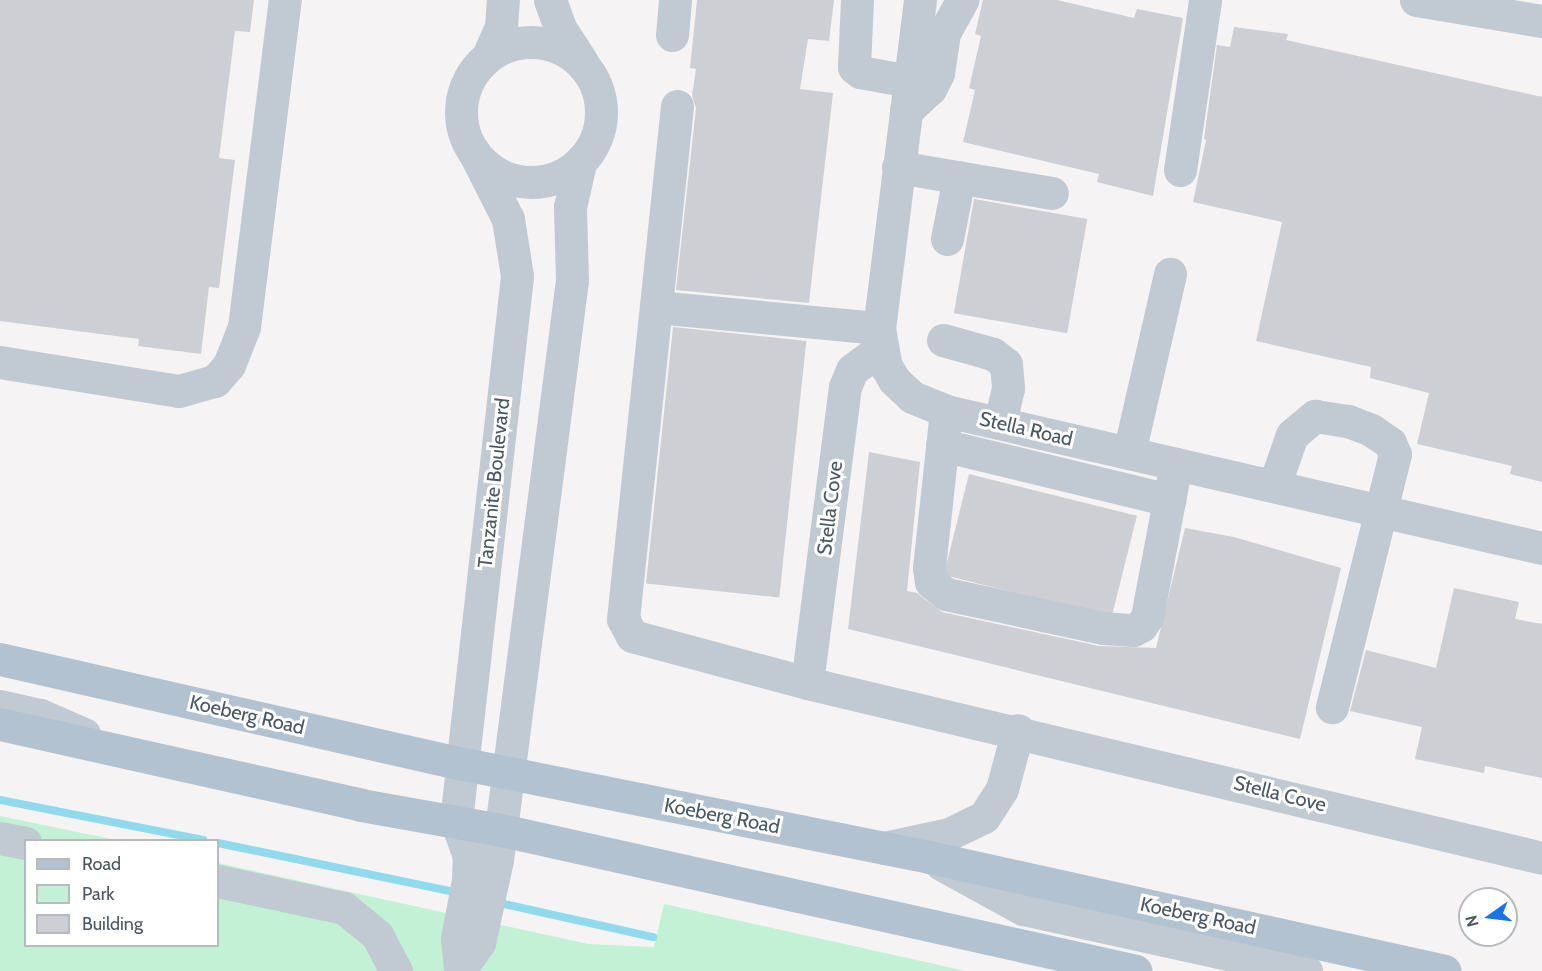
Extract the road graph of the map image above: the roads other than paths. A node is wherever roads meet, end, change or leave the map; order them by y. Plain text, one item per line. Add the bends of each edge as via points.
1 (285, 0) edge
2 (503, 0) edge
3 (550, 0) edge
4 (675, 0) edge
5 (856, 0) edge
6 (920, 0) edge
7 (962, 0) edge
8 (1205, 0) edge
9 (1416, 0) edge
10 (1542, 21) edge
11 (672, 35) dead end
12 (488, 57) junction
13 (585, 66) junction
14 (908, 96) junction
15 (677, 106) dead end
16 (474, 153) junction
17 (580, 163) junction
18 (898, 167) junction
19 (1180, 170) dead end
20 (959, 177) junction
21 (1052, 193) dead end
22 (947, 239) dead end
23 (1170, 274) dead end
24 (656, 306) junction
25 (880, 338) junction
26 (943, 340) dead end
27 (0, 362) edge
28 (946, 411) junction
29 (1000, 423) junction
30 (942, 445) junction
31 (1128, 453) junction
32 (1176, 464) junction
33 (1274, 486) junction
34 (1169, 500) junction
35 (1380, 510) junction
36 (1542, 548) edge
37 (0, 659) edge
38 (807, 683) junction
39 (0, 706) edge
40 (1332, 707) dead end
41 (0, 724) edge
42 (1018, 730) junction
43 (119, 749) junction
44 (464, 764) junction
45 (509, 773) junction
46 (456, 821) junction
47 (501, 830) junction
48 (0, 838) edge
49 (24, 843) edge
50 (884, 848) junction
51 (929, 857) junction
52 (1542, 858) edge
53 (219, 881) edge
54 (480, 882) junction
55 (461, 969) edge
56 (396, 971) edge
57 (1136, 971) edge
58 (1306, 971) edge
59 (1445, 971) edge

1 - 27 street via 244,327 229,365 215,381 179,391
2 - 12 street via 501,27
3 - 13 street via 560,28
4 - 11 street
5 - 14 street via 854,67
6 - 14 street, Stella Road
7 - 14 street via 944,33 938,73 930,89
8 - 19 street
9 - 10 street
12 - 13 street via 508,45 538,42 562,48
12 - 16 street via 472,74 463,94 461,118
13 - 17 street via 599,92 602,117 598,137
14 - 18 street, Stella Road
15 - 24 street
16 - 17 street via 492,170 514,180 540,182 560,177
16 - 44 street, Tanzanite Boulevard via 508,219 517,276
17 - 45 street via 570,207 572,280
18 - 20 street
18 - 25 street, Stella Road
20 - 21 street
20 - 22 street
23 - 31 street
24 - 25 street
24 - 38 street, Stella Cove via 623,619 627,632 645,642
25 - 28 street, Stella Road via 894,380 912,397
25 - 38 street, Stella Cove via 852,370 845,387
26 - 29 street via 993,354 1006,364 1008,387
28 - 29 street, Stella Road
28 - 30 street
29 - 31 street, Stella Road
30 - 34 street
30 - 34 street via 929,568 932,582 946,594 1103,628 1133,630 1147,617
31 - 32 street, Stella Road
32 - 33 street, Stella Road
32 - 34 street
33 - 35 street, Stella Road
33 - 35 street via 1292,435 1300,425 1315,416 1348,421 1382,436 1395,454
35 - 36 street, Stella Road
35 - 40 street
37 - 44 main road, Koeberg Road
38 - 42 street, Stella Cove
39 - 43 street via 40,715
41 - 43 main road
42 - 50 street via 1002,789 984,817 949,834
42 - 52 street, Stella Cove
43 - 46 main road via 361,805
44 - 45 main road, Koeberg Road
44 - 46 street, Tanzanite Boulevard
45 - 47 street
45 - 50 main road, Koeberg Road
46 - 47 main road
46 - 54 street
47 - 54 street
47 - 57 main road
48 - 49 street
50 - 51 main road, Koeberg Road
51 - 58 street via 1023,909
51 - 59 main road, Koeberg Road
53 - 56 street via 344,908 377,935
54 - 55 street via 472,918 479,943

